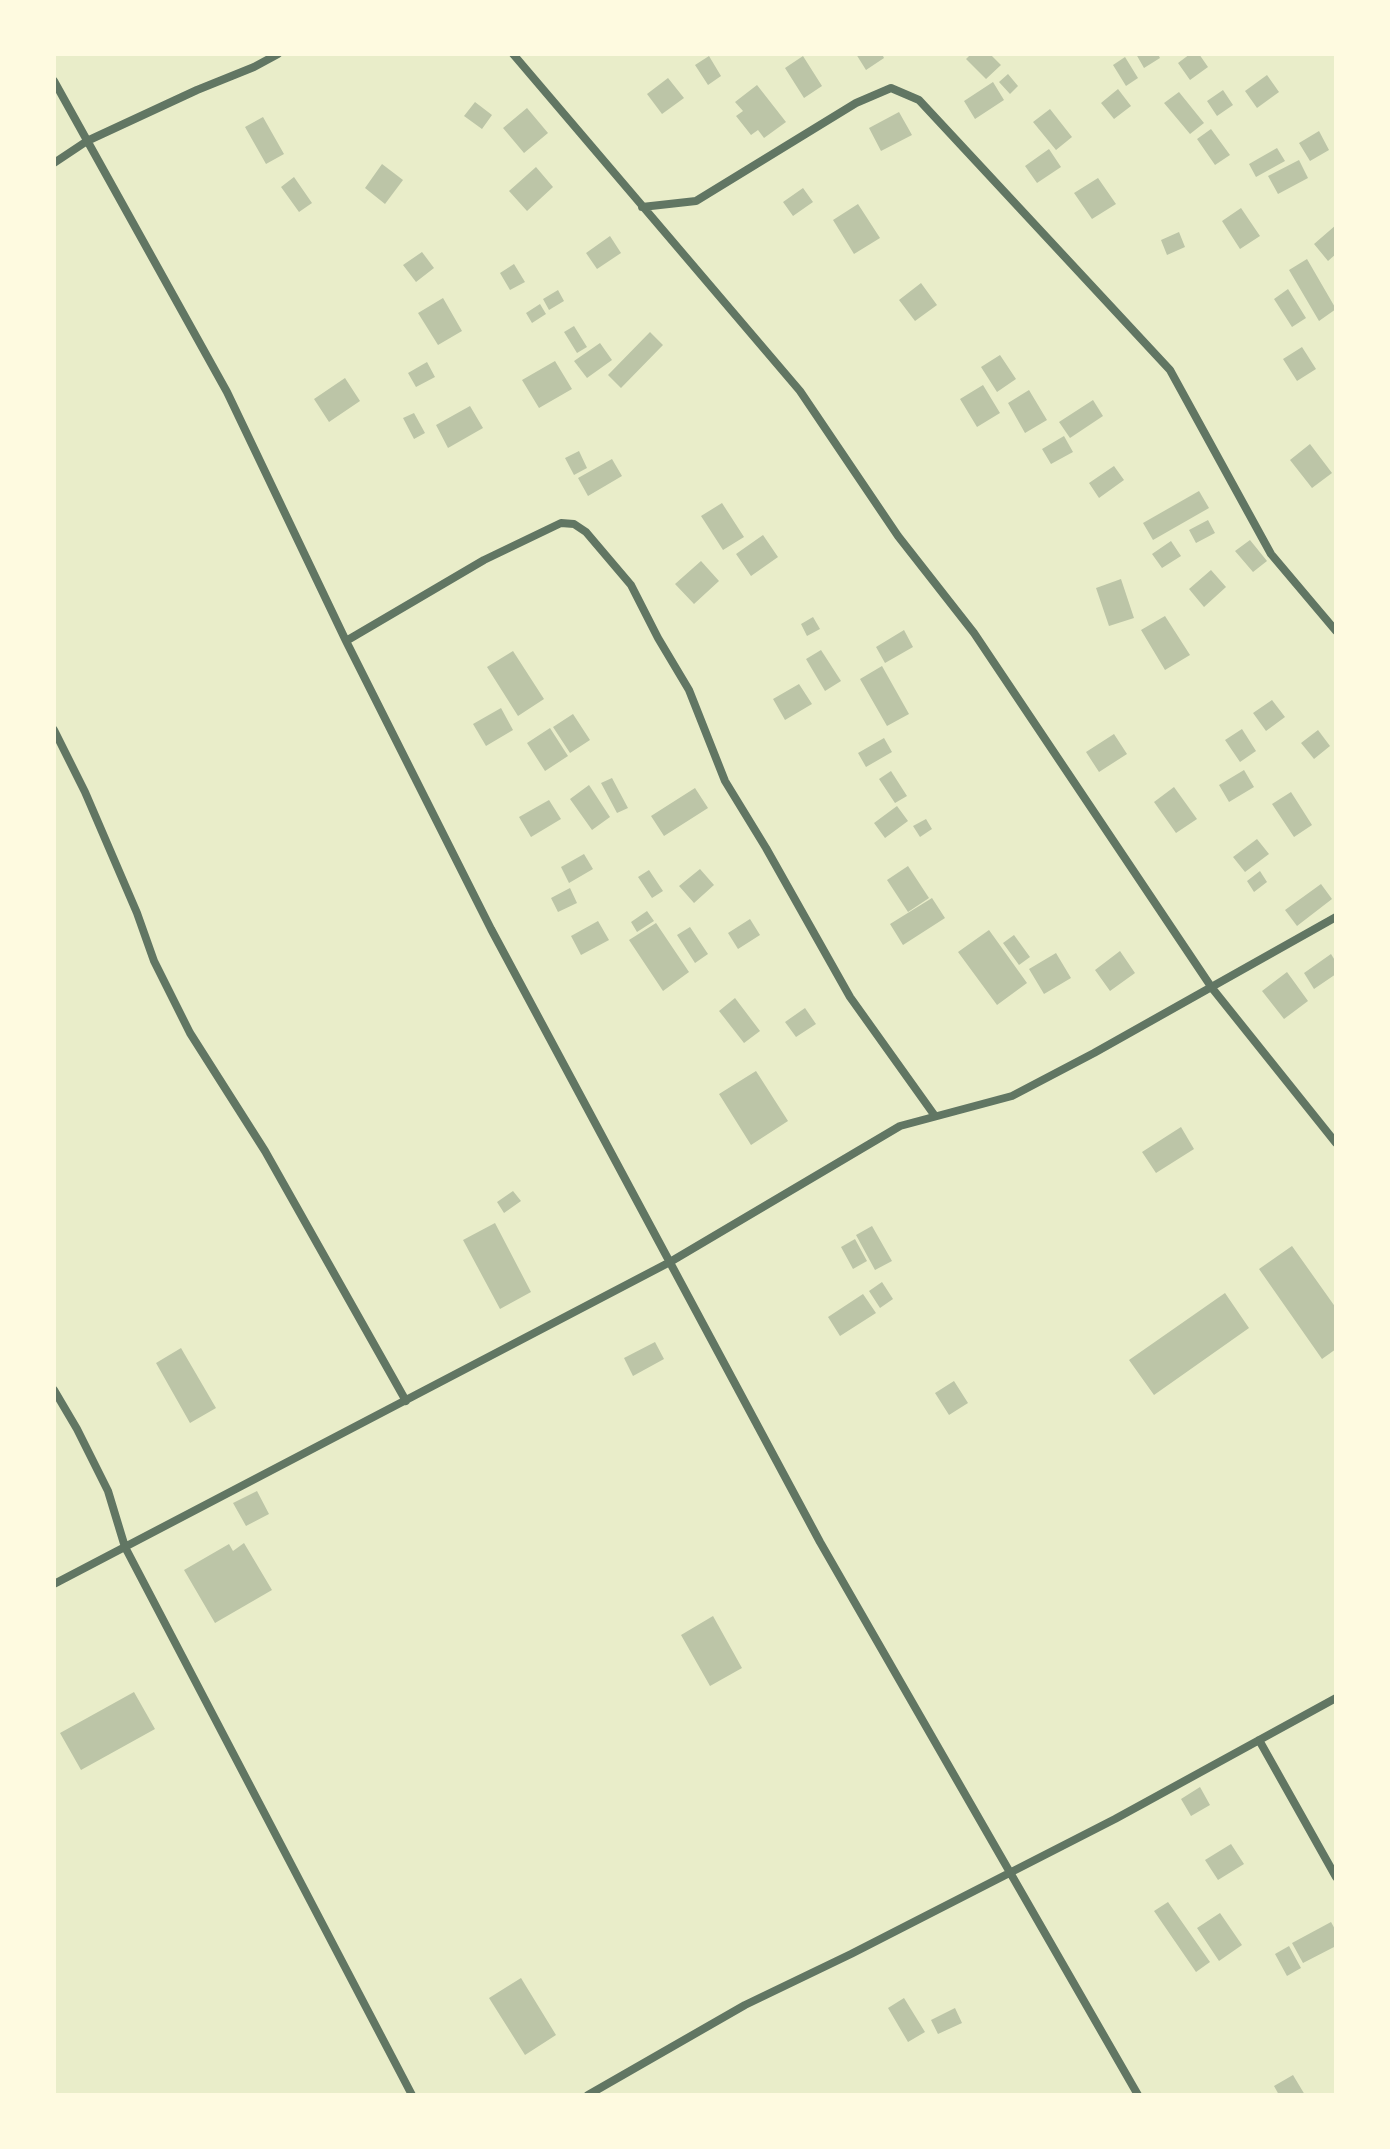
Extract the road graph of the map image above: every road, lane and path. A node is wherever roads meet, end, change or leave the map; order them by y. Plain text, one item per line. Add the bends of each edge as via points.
1 (278, 54) edge
2 (513, 54) edge
3 (54, 81) edge
4 (87, 141) junction
5 (54, 163) edge
6 (642, 207) junction
7 (1336, 631) edge
8 (346, 641) junction
9 (54, 730) edge
10 (1336, 917) edge
11 (1212, 988) junction
12 (935, 1116) junction
13 (1336, 1143) edge
14 (670, 1262) junction
15 (54, 1390) edge
16 (406, 1401) junction
17 (125, 1547) junction
18 (54, 1584) edge
19 (1336, 1698) edge
20 (1259, 1740) junction
21 (1009, 1873) junction
22 (1336, 1877) edge
23 (412, 2095) edge
24 (588, 2095) edge
25 (1138, 2095) edge

1 - 4 street
2 - 6 street
3 - 4 street
4 - 5 street
4 - 8 street via 227,392
6 - 7 street via 696,201 856,103 891,88 919,100 1170,370 1271,554
6 - 11 street via 800,391 898,536 974,633
8 - 12 street via 484,560 561,523 586,532 631,585 689,690 725,781 850,997
8 - 14 street via 491,929
9 - 16 street via 190,1033 265,1151
10 - 11 street
11 - 12 street via 1012,1096
11 - 13 street
12 - 14 street via 900,1126
14 - 16 street
14 - 21 street via 820,1542
15 - 17 street via 108,1491
16 - 17 street
17 - 18 street
17 - 23 street
19 - 20 street
20 - 21 street
20 - 22 street
21 - 24 street via 745,2005
21 - 25 street

